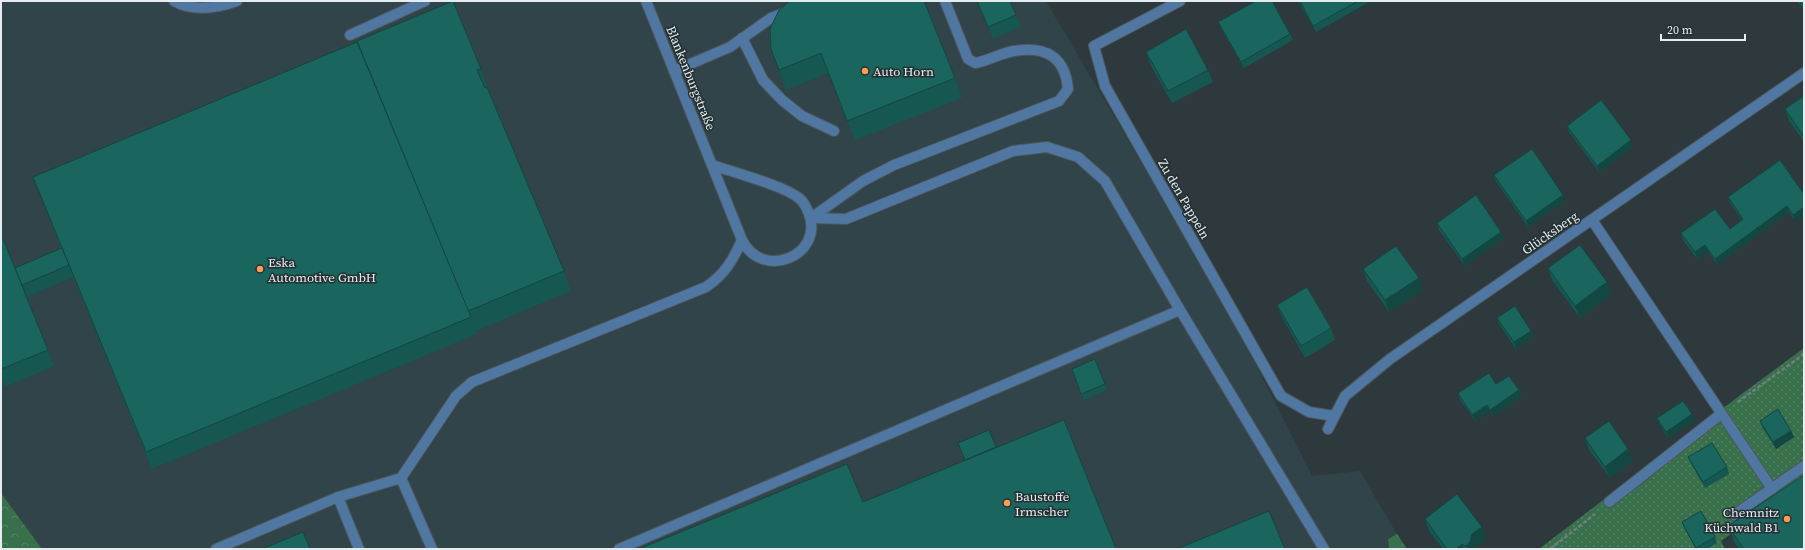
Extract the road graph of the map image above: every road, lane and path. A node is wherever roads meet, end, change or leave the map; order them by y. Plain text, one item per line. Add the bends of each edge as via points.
1 (174, 1) edge
2 (236, 1) edge
3 (425, 1) edge
4 (646, 1) edge
5 (814, 1) edge
6 (945, 1) edge
7 (1180, 1) edge
8 (350, 35) dead end
9 (742, 38) junction
10 (674, 71) junction
11 (1804, 73) edge
12 (834, 131) dead end
13 (712, 165) junction
14 (811, 218) junction
15 (1592, 220) junction
16 (742, 240) junction
17 (1180, 310) junction
18 (1804, 354) edge
19 (1721, 414) junction
20 (1334, 416) junction
21 (1328, 429) dead end
22 (1804, 466) edge
23 (401, 478) junction
24 (1772, 489) junction
25 (338, 497) junction
26 (1609, 502) joint
27 (1734, 515) dead end
28 (216, 549) edge
29 (359, 549) edge
30 (432, 549) edge
31 (619, 549) edge
32 (1324, 549) edge
33 (1550, 549) edge

1 - 2 street via 201,8
3 - 8 street
4 - 10 street, Blankenburgstraße
5 - 9 street via 771,18
6 - 14 street via 968,59 975,63 1013,51 1032,50 1048,53 1067,75 1068,89 1059,101 894,165 863,181
7 - 20 street, Zu den Pappeln via 1094,46 1105,86 1281,396 1309,412
9 - 10 street via 730,47
9 - 12 street via 763,80 802,116
10 - 13 street, Blankenburgstraße
11 - 15 street, Glücksberg
13 - 14 street via 794,194 801,199
13 - 16 street, Blankenburgstraße
14 - 16 street, Blankenburgstraße via 807,242 800,252 789,259 771,262 762,259 750,252
14 - 17 street via 846,219 1013,151 1047,147 1078,157 1105,181
15 - 19 street
15 - 20 street, Glücksberg via 1390,359 1344,396
16 - 23 street via 727,268 718,279 706,287 472,382 456,396
17 - 31 street
17 - 32 street
18 - 19 path
19 - 24 street
19 - 26 street
20 - 21 street, Glücksberg
22 - 24 street
23 - 25 street
23 - 30 street
24 - 27 street
25 - 28 street
25 - 29 street
26 - 33 path

